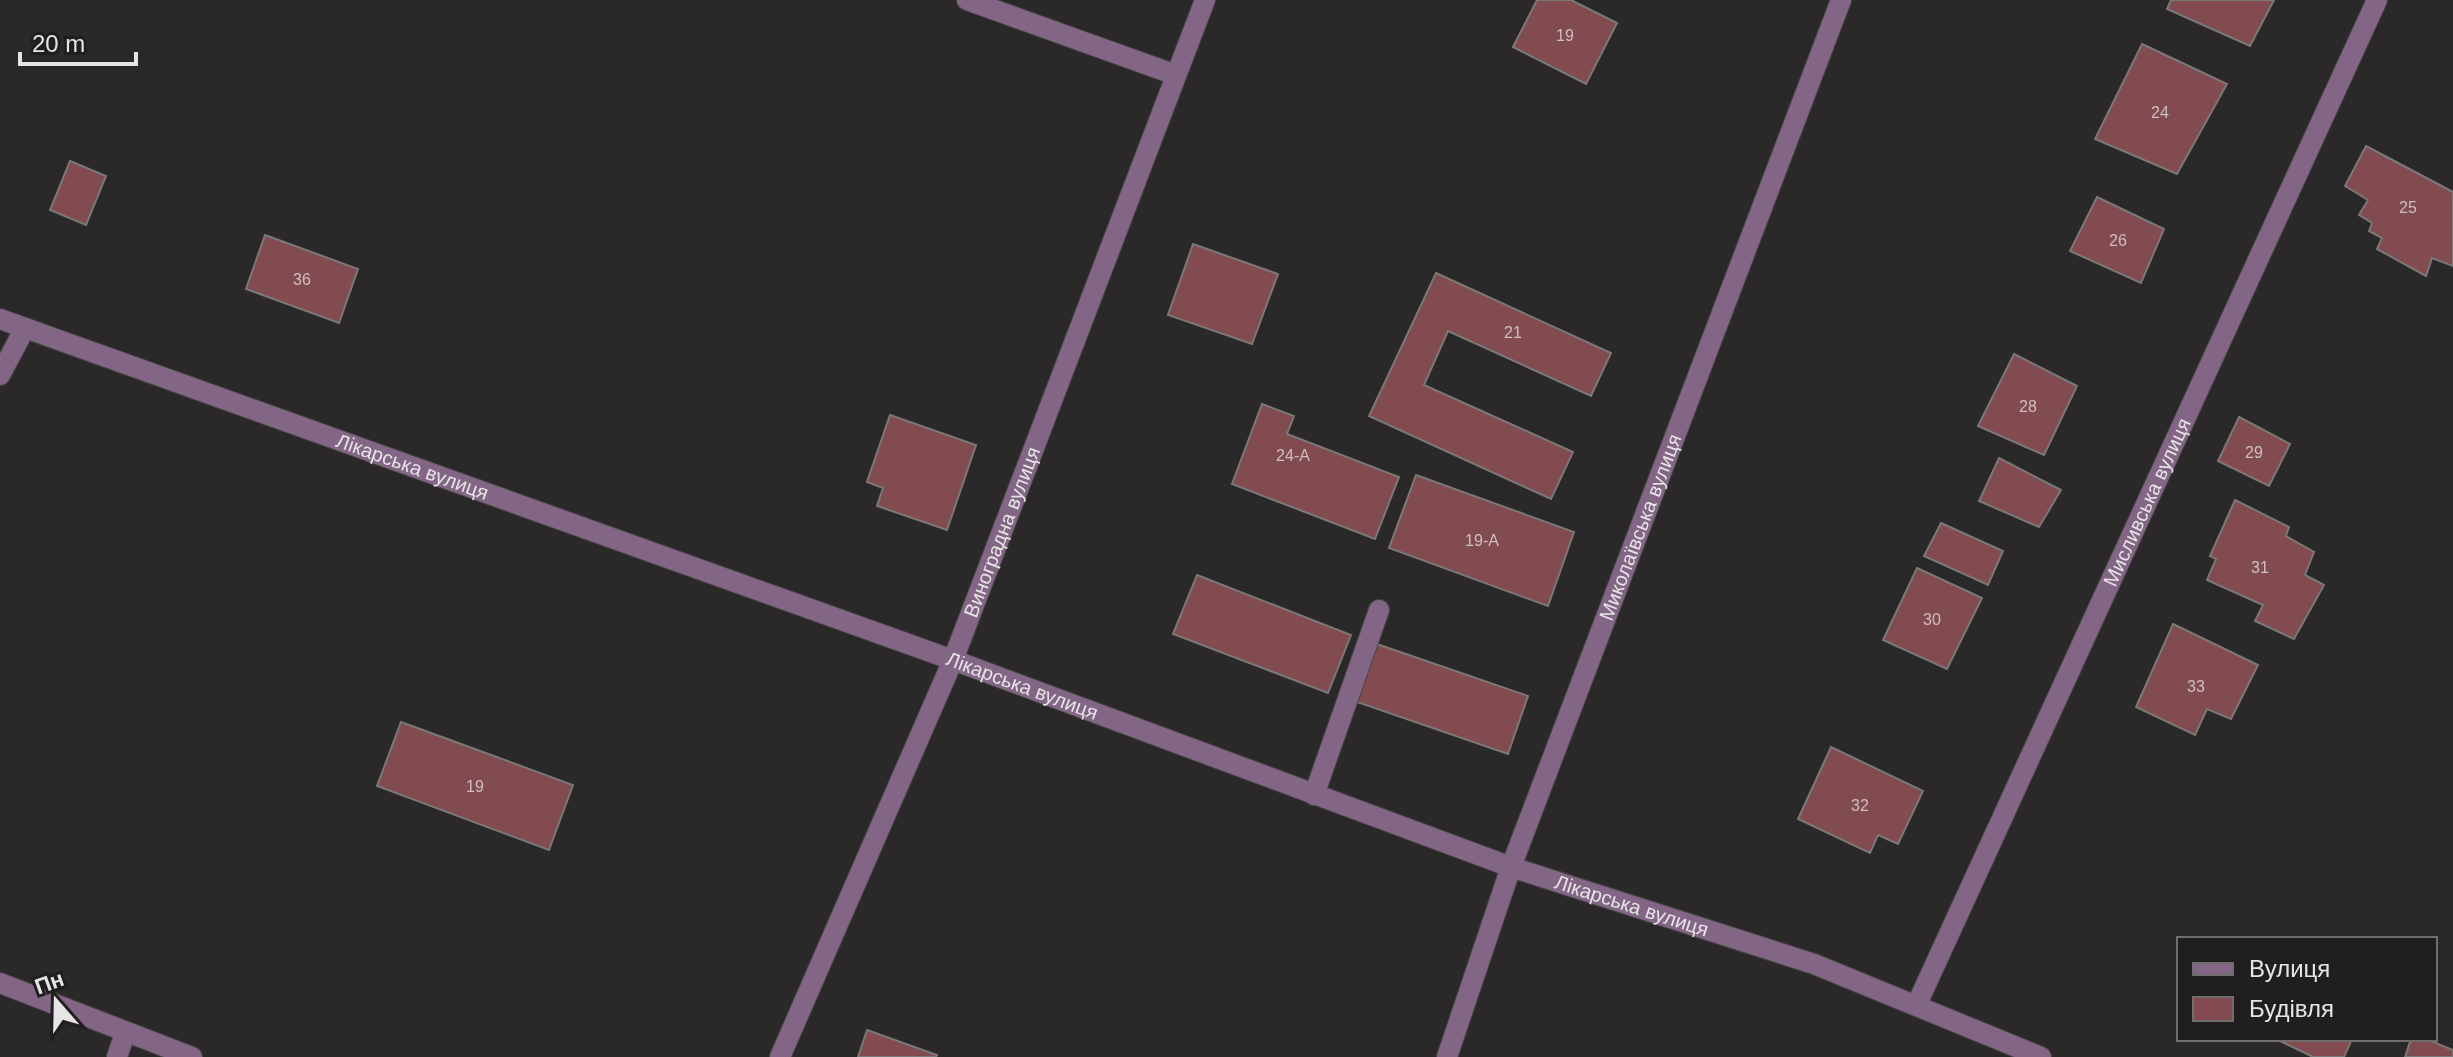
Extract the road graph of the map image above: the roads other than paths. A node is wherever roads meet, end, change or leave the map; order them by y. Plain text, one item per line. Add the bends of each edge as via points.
1 (967, 0) edge
2 (1205, 0) edge
3 (1841, 0) edge
4 (2377, 0) edge
5 (1176, 75) junction
6 (0, 319) edge
7 (25, 328) junction
8 (0, 375) edge
9 (1379, 610) dead end
10 (953, 660) junction
11 (1314, 795) junction
12 (1511, 867) junction
13 (0, 983) edge
14 (1917, 1004) junction
15 (125, 1033) junction
16 (117, 1057) edge
17 (192, 1057) edge
18 (780, 1057) edge
19 (1447, 1057) edge
20 (2041, 1057) edge

1 - 5 street
2 - 5 street, Виноградна вулиця
3 - 12 street, Миколаївська вулиця
4 - 14 street, Мисливська вулиця
5 - 10 street, Виноградна вулиця
6 - 7 street, Лікарська вулиця
7 - 8 street
7 - 10 street, Лікарська вулиця
9 - 11 street
10 - 11 street, Лікарська вулиця
10 - 18 street, Виноградна вулиця
11 - 12 street, Лікарська вулиця
12 - 14 street, Лікарська вулиця via 1814,964
12 - 19 street, Миколаївська вулиця
13 - 15 street
14 - 20 street, Лікарська вулиця
15 - 16 street
15 - 17 street

